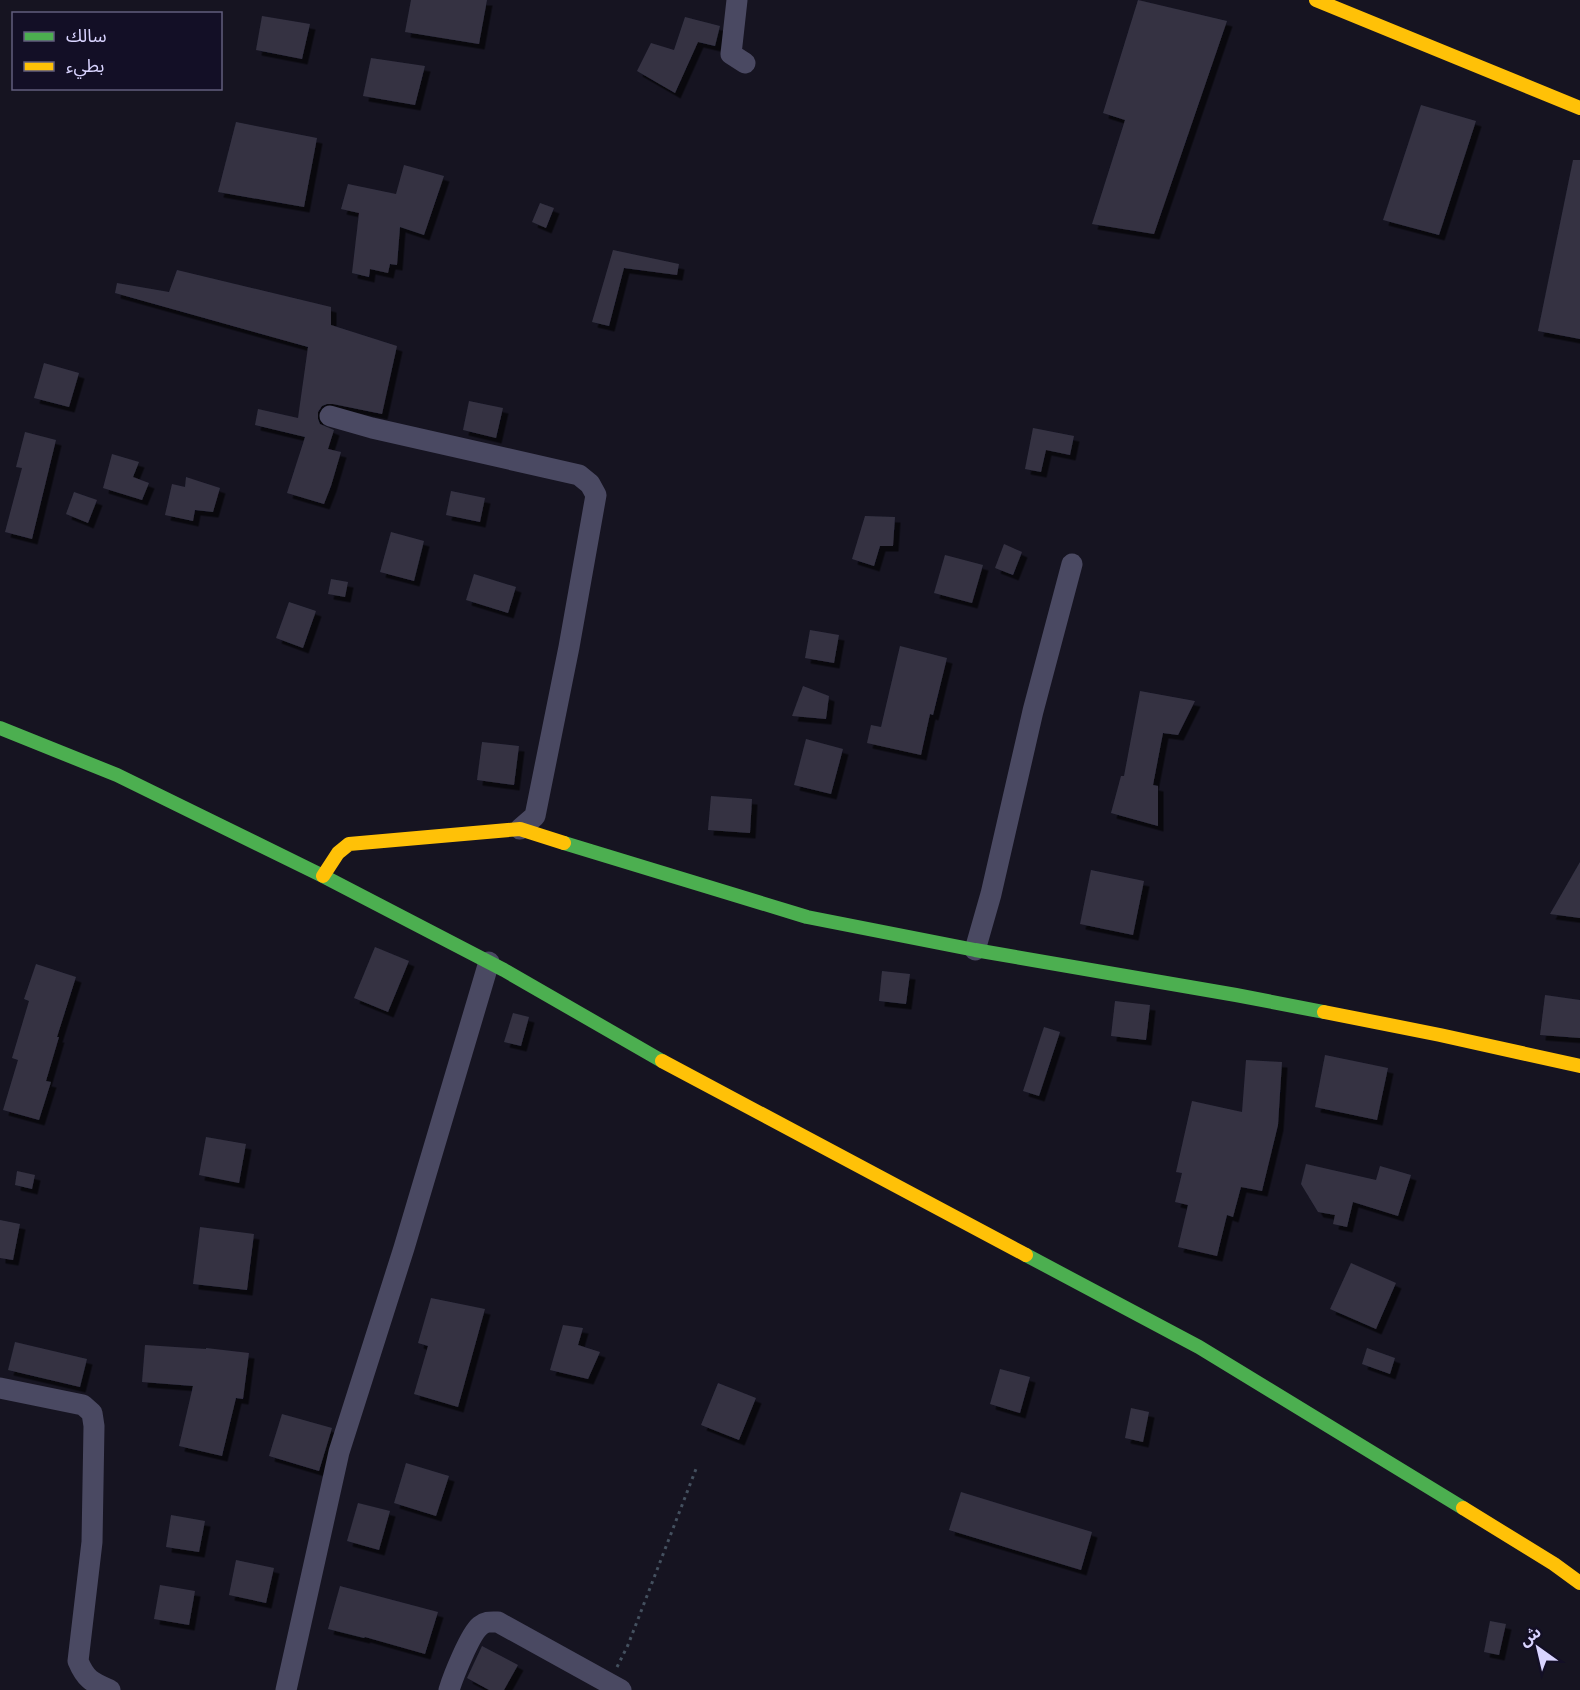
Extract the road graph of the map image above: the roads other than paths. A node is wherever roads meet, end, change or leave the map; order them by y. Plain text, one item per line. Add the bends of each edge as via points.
1 (737, 0) edge
2 (1316, 0) edge
3 (745, 63) dead end
4 (1580, 108) edge
5 (330, 416) dead end
6 (1071, 564) dead end
7 (0, 728) edge
8 (520, 829) junction
9 (323, 876) junction
10 (975, 950) junction
11 (489, 962) junction
12 (1580, 1066) edge
13 (0, 1388) edge
14 (1580, 1583) edge
15 (615, 1686) edge
16 (110, 1690) edge
17 (286, 1690) edge
18 (449, 1690) edge

1 - 3 street via 731,54
2 - 4 street
5 - 8 street via 579,475 596,495 535,816
6 - 10 street
7 - 9 street via 117,775
8 - 9 street via 349,844
8 - 10 street via 807,917
9 - 11 street
10 - 12 street via 1236,995
11 - 14 street via 652,1056 1199,1347
11 - 17 street via 339,1452
13 - 16 street via 83,1405 92,1413 92,1542 78,1661 91,1681
15 - 18 street via 498,1622 486,1622 477,1628

